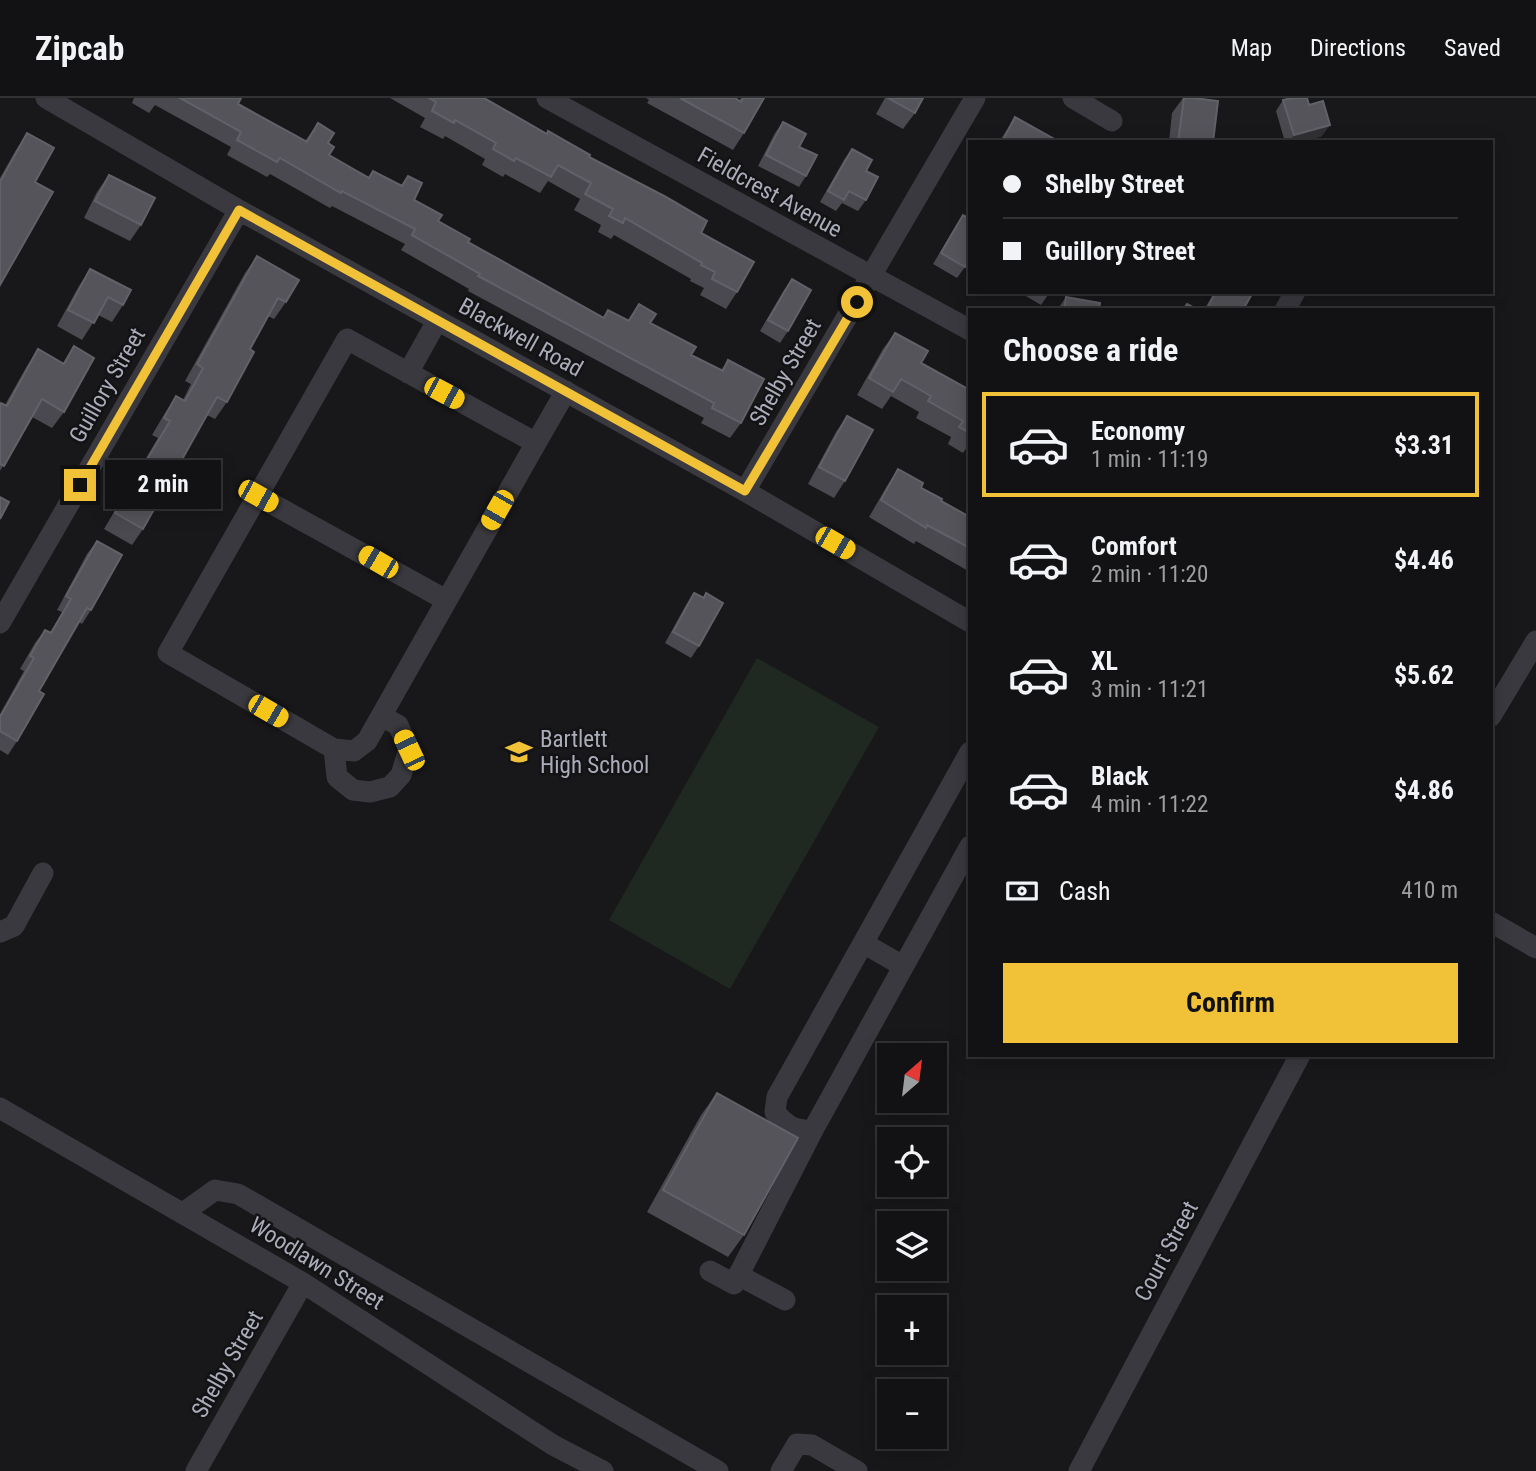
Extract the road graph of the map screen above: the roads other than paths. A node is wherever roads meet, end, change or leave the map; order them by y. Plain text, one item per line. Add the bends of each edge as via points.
1 (46, 98) edge
2 (547, 98) edge
3 (975, 98) edge
4 (1073, 98) edge
5 (1112, 121) dead end
6 (239, 210) junction
7 (870, 278) junction
8 (437, 321) junction
9 (968, 329) edge
10 (408, 373) junction
11 (566, 391) junction
12 (536, 443) junction
13 (745, 491) junction
14 (258, 496) junction
15 (446, 600) junction
16 (968, 621) edge
17 (0, 623) edge
18 (1536, 640) edge
19 (1493, 713) edge
20 (381, 716) junction
21 (334, 750) junction
22 (964, 777) edge
23 (968, 850) edge
24 (43, 873) dead end
25 (1493, 923) edge
26 (0, 932) edge
27 (863, 943) junction
28 (1536, 948) edge
29 (903, 966) junction
30 (1299, 1057) edge
31 (0, 1108) edge
32 (813, 1130) junction
33 (183, 1213) junction
34 (710, 1271) dead end
35 (738, 1275) junction
36 (303, 1283) junction
37 (785, 1300) dead end
38 (195, 1471) edge
39 (603, 1471) edge
40 (718, 1471) edge
41 (781, 1471) edge
42 (857, 1471) edge
43 (1079, 1471) edge

1 - 6 street, Blackwell Road
2 - 7 street, Fieldcrest Avenue
3 - 7 street, Shelby Street
4 - 5 street
6 - 8 street, Blackwell Road
6 - 17 street, Guillory Street
7 - 9 street, Fieldcrest Avenue
7 - 13 street, Shelby Street
8 - 10 street
8 - 11 street, Blackwell Road
10 - 12 street
10 - 14 street via 347,339
11 - 12 street
11 - 13 street, Blackwell Road
12 - 15 street
13 - 16 street, Blackwell Road
14 - 15 street
14 - 21 street via 169,653
15 - 20 street
18 - 19 street
20 - 21 street via 367,741 354,751
20 - 21 street via 398,725 409,750 401,775 390,787 353,790 337,777
22 - 27 street
23 - 29 street
24 - 26 street via 14,926
25 - 28 street
27 - 29 street
27 - 32 street via 777,1097 775,1112 784,1124 799,1131
29 - 32 street
30 - 43 street, Court Street
31 - 33 street, Woodlawn Street
32 - 35 street
33 - 36 street, Woodlawn Street
33 - 40 street via 215,1190 238,1194
34 - 35 street via 734,1284
35 - 37 street
36 - 38 street, Shelby Street
36 - 39 street, Woodlawn Street via 553,1445
41 - 42 street via 797,1444 812,1445

